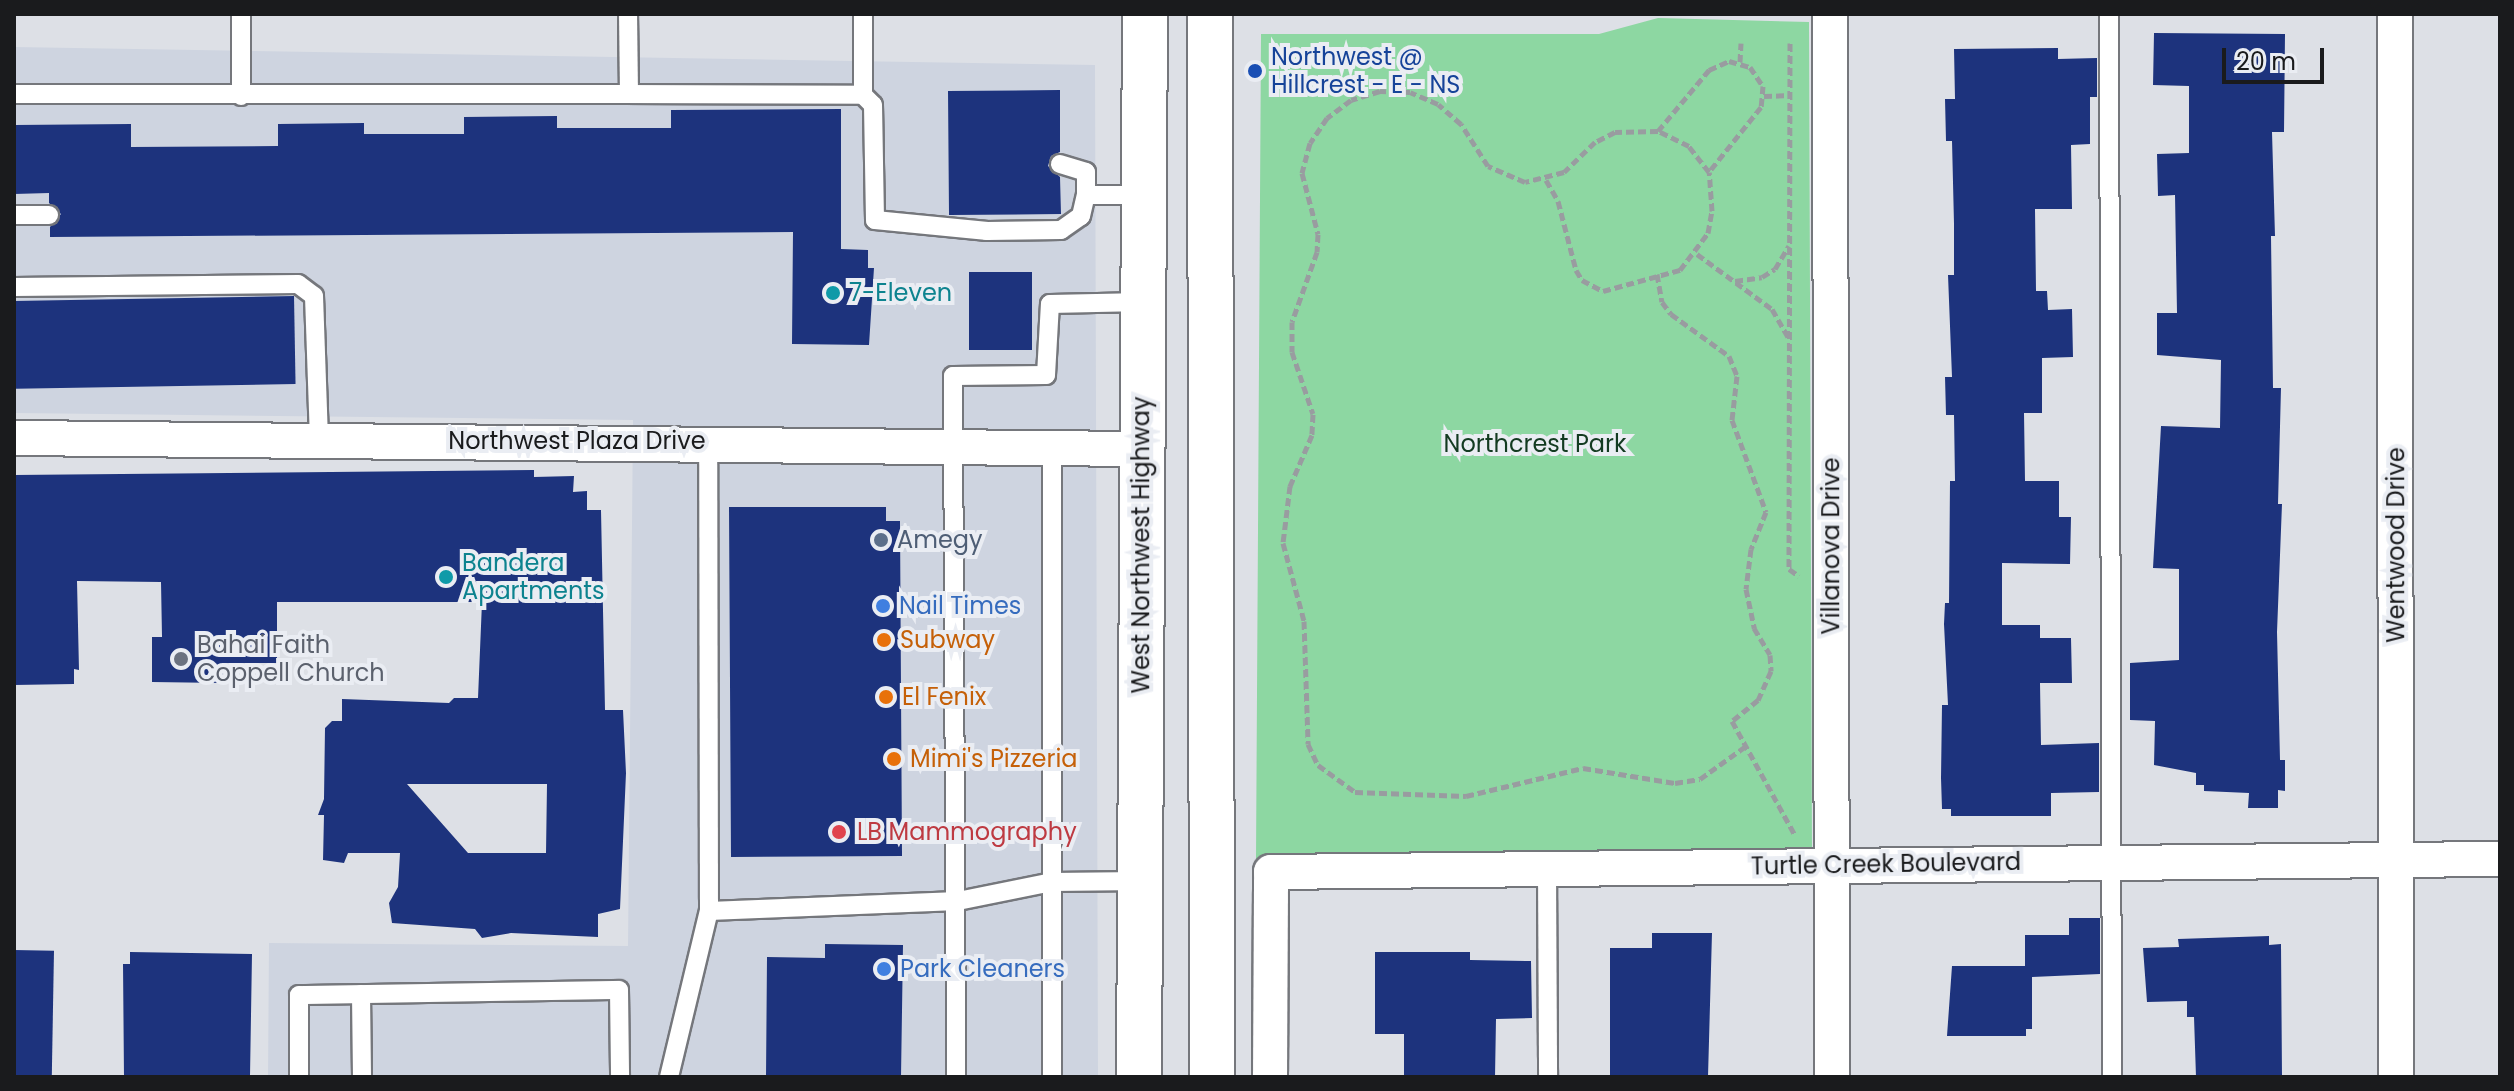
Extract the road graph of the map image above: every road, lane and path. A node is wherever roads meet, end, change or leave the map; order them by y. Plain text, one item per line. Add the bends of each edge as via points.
1 (241, 14) edge
2 (628, 14) edge
3 (863, 14) edge
4 (1145, 14) edge
5 (1210, 14) edge
6 (1830, 14) edge
7 (2109, 14) edge
8 (2395, 14) edge
9 (1741, 43) dead end
10 (1790, 43) dead end
11 (1740, 62) junction
12 (14, 94) edge
13 (629, 94) junction
14 (863, 95) junction
15 (1790, 95) junction
16 (241, 96) junction
17 (1764, 96) junction
18 (1658, 131) junction
19 (1060, 164) dead end
20 (1709, 172) junction
21 (1546, 180) junction
22 (1086, 195) junction
23 (1143, 195) junction
24 (14, 215) edge
25 (49, 215) dead end
26 (1791, 241) junction
27 (1697, 254) junction
28 (1657, 274) junction
29 (1732, 281) junction
30 (14, 287) edge
31 (1143, 302) junction
32 (1791, 341) junction
33 (14, 438) edge
34 (319, 439) junction
35 (708, 442) junction
36 (953, 446) junction
37 (1052, 448) junction
38 (1140, 449) junction
39 (1831, 598) junction
40 (1746, 746) junction
41 (2397, 858) junction
42 (2500, 859) edge
43 (2112, 862) junction
44 (1831, 865) junction
45 (1547, 869) junction
46 (1141, 881) junction
47 (1052, 882) junction
48 (958, 901) junction
49 (709, 911) junction
50 (361, 994) junction
51 (299, 1077) edge
52 (362, 1077) edge
53 (620, 1077) edge
54 (669, 1077) edge
55 (956, 1077) edge
56 (1052, 1077) edge
57 (1139, 1077) edge
58 (1212, 1077) edge
59 (1270, 1077) edge
60 (1548, 1077) edge
61 (1832, 1077) edge
62 (2112, 1077) edge
63 (2396, 1077) edge

1 - 16 lane
2 - 13 lane
3 - 14 lane
4 - 23 main road, West Northwest Highway
5 - 58 main road
6 - 39 street, Villanova Drive
7 - 43 lane
8 - 41 street, Wentwood Drive
9 - 11 path
10 - 15 path
11 - 17 path via 1758,75
11 - 18 path via 1709,70
12 - 16 lane
13 - 14 lane
13 - 16 lane
14 - 22 lane via 873,105 875,220 987,231 1061,230 1081,216
15 - 17 path
15 - 26 path
17 - 20 path via 1756,117
18 - 20 path via 1689,146
18 - 21 path via 1615,132
19 - 22 lane via 1086,172
20 - 27 path via 1712,211
21 - 28 path via 1582,280 1615,290
21 - 40 path via 1505,177 1488,166 1461,124 1438,104 1410,92 1380,91 1351,100 1327,118 1310,143 1302,173 1318,234 1317,252 1296,297 1292,352 1313,414 1312,435 1290,486 1283,543 1304,621 1308,744 1318,765 1355,792 1437,796 1466,796 1583,768 1675,783 1700,779
22 - 23 lane
23 - 31 main road, West Northwest Highway
24 - 25 lane
26 - 29 path via 1775,269 1747,281
26 - 32 path
27 - 28 path via 1680,270
27 - 29 path
28 - 40 path via 1662,302 1671,314 1729,356 1737,376 1732,420 1766,512 1751,549 1746,589 1771,671 1758,700 1732,721
29 - 32 path via 1772,309
30 - 34 lane via 298,284 314,296
31 - 36 lane via 1050,304 1046,375 953,376
31 - 38 main road, West Northwest Highway
32 - 39 path via 1789,569
33 - 34 street, Northwest Plaza Drive
34 - 35 street, Northwest Plaza Drive
35 - 36 street, Northwest Plaza Drive
35 - 49 lane
36 - 37 street, Northwest Plaza Drive
36 - 48 lane
37 - 38 street, Northwest Plaza Drive
37 - 47 lane
38 - 46 main road, West Northwest Highway
39 - 44 street, Villanova Drive
40 - 44 path via 1800,843
41 - 42 street, Turtle Creek Boulevard
41 - 43 street, Turtle Creek Boulevard
41 - 63 street, Wentwood Drive
43 - 44 street, Turtle Creek Boulevard
43 - 62 lane
44 - 45 street, Turtle Creek Boulevard
44 - 61 street, Villanova Drive
45 - 59 street, Turtle Creek Boulevard via 1271,872
45 - 60 lane
46 - 47 lane
46 - 57 main road, West Northwest Highway
47 - 48 lane
47 - 56 lane
48 - 49 lane
48 - 55 lane
49 - 54 lane
50 - 51 lane via 299,995
50 - 52 lane
50 - 53 lane via 619,990

